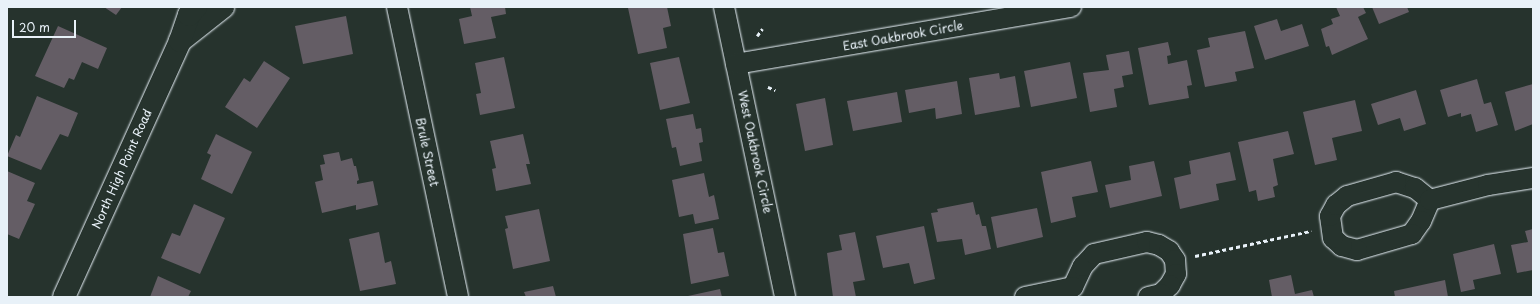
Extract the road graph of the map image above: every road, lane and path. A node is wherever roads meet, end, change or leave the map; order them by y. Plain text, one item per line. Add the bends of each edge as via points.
1 (196, 7) edge
2 (223, 7) edge
3 (397, 7) edge
4 (724, 7) edge
5 (1071, 7) edge
6 (762, 29) dead end
7 (757, 36) dead end
8 (180, 41) junction
9 (736, 64) junction
10 (768, 87) dead end
11 (775, 90) dead end
12 (1533, 178) edge
13 (1430, 200) junction
14 (1329, 227) junction
15 (1175, 260) junction
16 (1079, 292) edge
17 (64, 297) edge
18 (458, 297) edge
19 (785, 297) edge
20 (1025, 297) edge
21 (1148, 297) edge

1 - 8 street, North High Point Road via 189,15
2 - 8 street, North High Point Road
3 - 18 street, Brule Street
4 - 9 street, West Oakbrook Circle
5 - 9 street, East Oakbrook Circle
6 - 7 path
8 - 17 street, North High Point Road
9 - 19 street, West Oakbrook Circle
10 - 11 path
12 - 13 street via 1488,185
13 - 14 street via 1415,188 1396,182 1347,196 1336,205 1330,216
13 - 14 street via 1421,222 1412,234 1357,250 1342,246 1333,238
14 - 15 path
15 - 16 street via 1169,251 1159,244 1147,242 1094,254 1083,266
15 - 21 street via 1176,274 1170,285 1161,294
16 - 20 street

